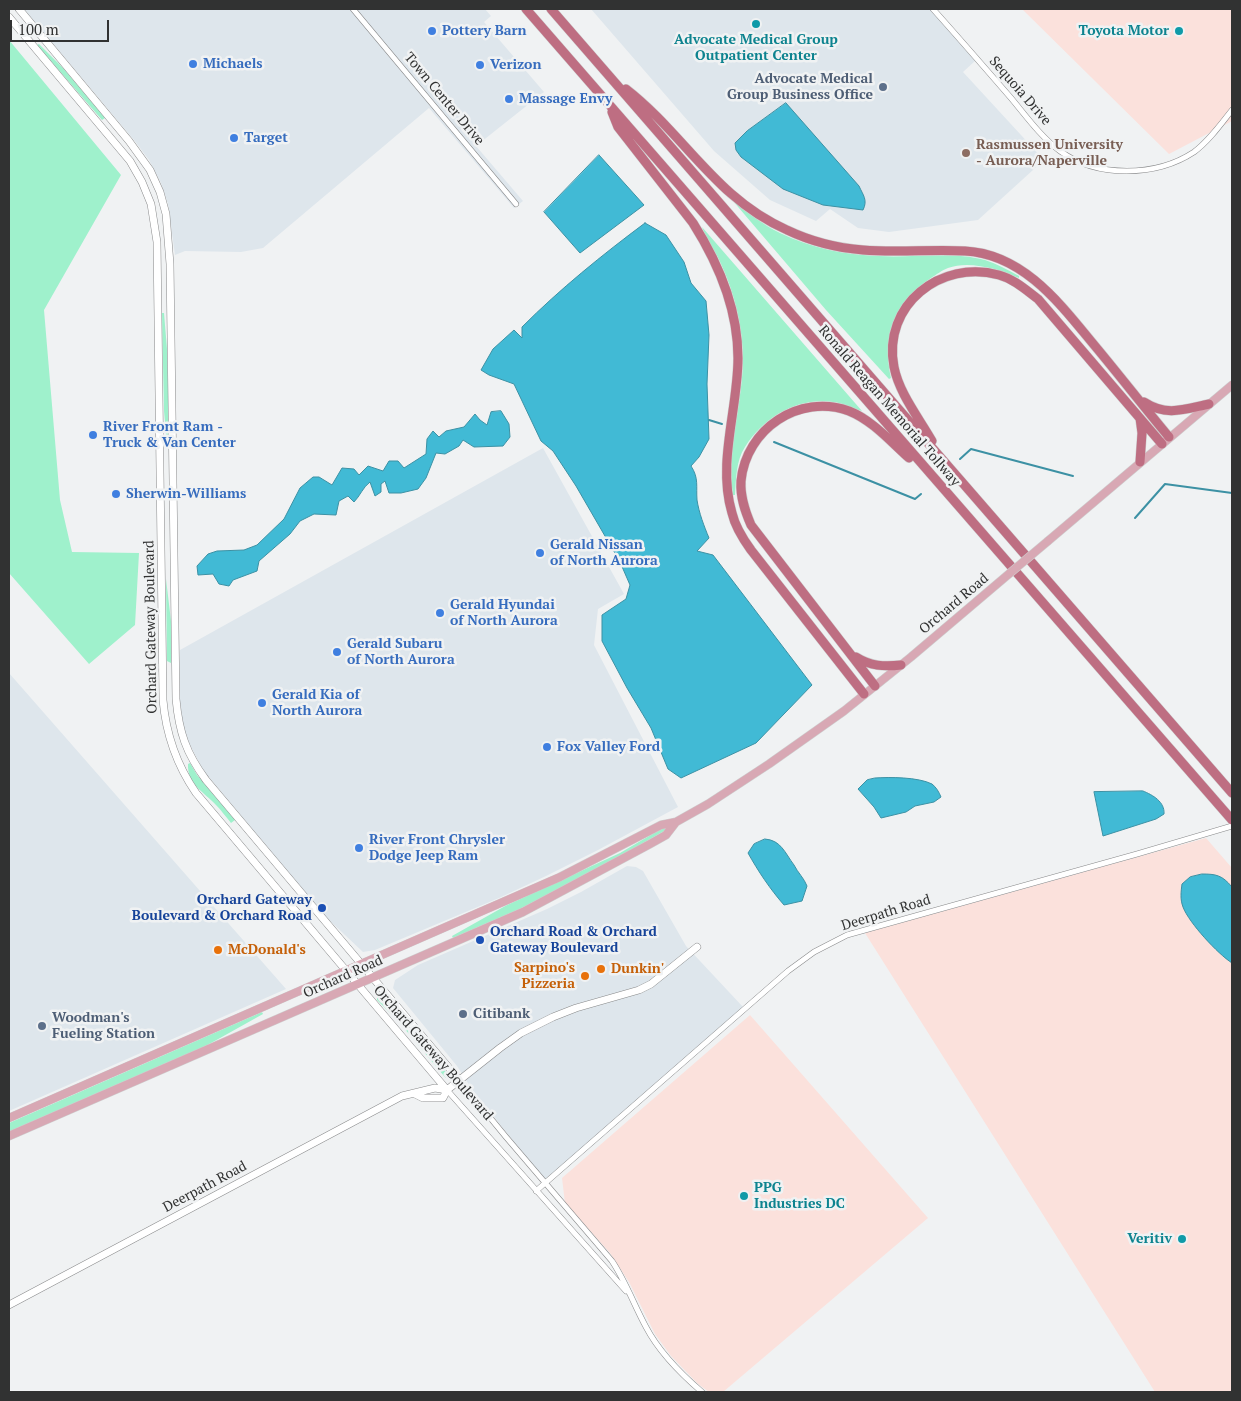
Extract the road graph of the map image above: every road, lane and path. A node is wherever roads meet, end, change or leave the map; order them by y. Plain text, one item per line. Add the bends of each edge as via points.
1 (19, 9) edge
2 (354, 9) edge
3 (526, 9) edge
4 (551, 9) edge
5 (933, 9) edge
6 (9, 17) edge
7 (608, 75) junction
8 (610, 105) junction
9 (1232, 110) edge
10 (516, 204) dead end
11 (1232, 385) edge
12 (1140, 399) junction
13 (1209, 404) junction
14 (1140, 418) junction
15 (1170, 437) junction
16 (1162, 444) junction
17 (944, 460) junction
18 (1140, 462) junction
19 (936, 481) junction
20 (850, 654) junction
21 (901, 665) junction
22 (875, 686) junction
23 (864, 694) junction
24 (1232, 793) edge
25 (1232, 820) edge
26 (676, 822) junction
27 (1232, 826) edge
28 (697, 946) dead end
29 (362, 964) junction
30 (346, 971) junction
31 (373, 977) junction
32 (357, 984) junction
33 (460, 1081) junction
34 (447, 1090) junction
35 (415, 1094) junction
36 (9, 1118) edge
37 (9, 1136) edge
38 (545, 1184) junction
39 (536, 1191) junction
40 (631, 1298) junction
41 (9, 1305) edge
42 (702, 1392) edge

1 - 29 street, Orchard Gateway Boulevard via 137,150 155,181 166,214 170,264 176,699 183,742 206,780
2 - 10 street, Town Center Drive
3 - 8 highway, Ronald Reagan Memorial Tollway
4 - 7 highway, Ronald Reagan Memorial Tollway
5 - 9 street, Sequoia Drive via 1040,133 1061,151 1089,166 1130,171 1176,161 1194,152 1210,138
6 - 30 street, Orchard Gateway Boulevard via 130,161 146,191 154,217 157,242 163,700 168,737 184,776 196,793
7 - 12 highway via 644,103 709,174 734,196 787,230 836,246 864,250 967,251 997,258 1022,271 1054,296
7 - 17 highway, Ronald Reagan Memorial Tollway
8 - 19 highway, Ronald Reagan Memorial Tollway
8 - 23 highway via 618,127 703,240 728,294 738,357 726,488 737,527 751,550
11 - 13 main road, Orchard Road
12 - 13 highway via 1165,412
12 - 15 highway
13 - 15 main road, Orchard Road
14 - 16 highway
14 - 17 highway via 1038,299 1001,275 955,274 930,284 908,306 898,325 893,348 897,378
14 - 18 highway
15 - 16 main road, Orchard Road
16 - 18 main road, Orchard Road
17 - 24 highway, Ronald Reagan Memorial Tollway
18 - 21 main road, Orchard Road, bridge
19 - 20 highway via 863,419 836,408 812,406 789,413 771,423 751,448 741,482 744,509 751,526
19 - 25 highway, Ronald Reagan Memorial Tollway
20 - 21 highway via 870,664
20 - 22 highway
21 - 22 main road, Orchard Road
22 - 23 main road, Orchard Road
23 - 26 main road, Orchard Road via 769,764
26 - 29 main road, Orchard Road via 661,824 560,877
26 - 31 main road, Orchard Road via 666,835 576,885 523,912
27 - 38 street, Deerpath Road via 847,935 814,952 788,971
28 - 33 street via 639,990 576,1008 521,1033
29 - 30 main road, Orchard Road
29 - 31 street, Orchard Gateway Boulevard
30 - 32 street, Orchard Gateway Boulevard
30 - 36 main road, Orchard Road
31 - 32 main road, Orchard Road
31 - 33 street, Orchard Gateway Boulevard
32 - 34 street, Orchard Gateway Boulevard
32 - 37 main road, Orchard Road
33 - 34 street
33 - 38 street, Orchard Gateway Boulevard
34 - 35 street, Deerpath Road via 424,1089
34 - 35 street, Deerpath Road via 443,1098 437,1099
34 - 39 street, Orchard Gateway Boulevard
35 - 41 street, Deerpath Road via 402,1096
38 - 39 street, Deerpath Road
38 - 40 street, Orchard Gateway Boulevard via 612,1261
39 - 40 street, Orchard Gateway Boulevard
40 - 42 street, Orchard Gateway Boulevard via 661,1350

